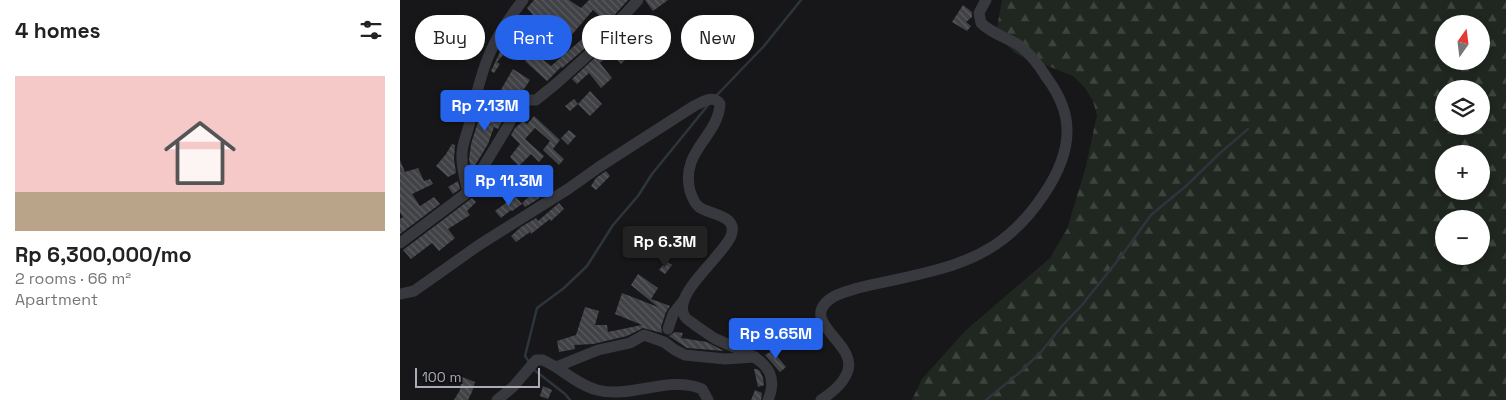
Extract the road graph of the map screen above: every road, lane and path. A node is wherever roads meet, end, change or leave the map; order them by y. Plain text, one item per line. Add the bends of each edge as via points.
1 (523, 0) edge
2 (638, 0) edge
3 (986, 0) edge
4 (468, 192) junction
5 (400, 243) edge
6 (400, 294) edge
7 (684, 300) junction
8 (668, 329) dead end
9 (755, 357) junction
10 (556, 367) junction
11 (497, 400) edge
12 (708, 400) edge
13 (768, 400) edge
14 (821, 400) edge

1 - 4 street via 501,30 481,75 462,153
2 - 4 street via 558,83 536,100 518,104
3 - 14 street via 979,13 981,22 1027,52 1048,79 1062,106 1068,130 1057,169 1033,209 1007,235 986,250 938,270 856,289 830,299 820,311 821,317 846,353 849,364 843,380
4 - 5 street
6 - 7 street via 414,291 479,245 694,106 714,99 720,104 719,113 693,156 688,183 697,205 727,219 732,232 724,248
7 - 8 street via 673,314
7 - 9 street via 683,312 687,319 714,338
9 - 10 street via 726,359 685,355 644,335 630,343 598,350
9 - 13 street via 771,378
10 - 11 street via 544,360 536,360
10 - 12 street via 595,390 612,392 686,385 702,389

